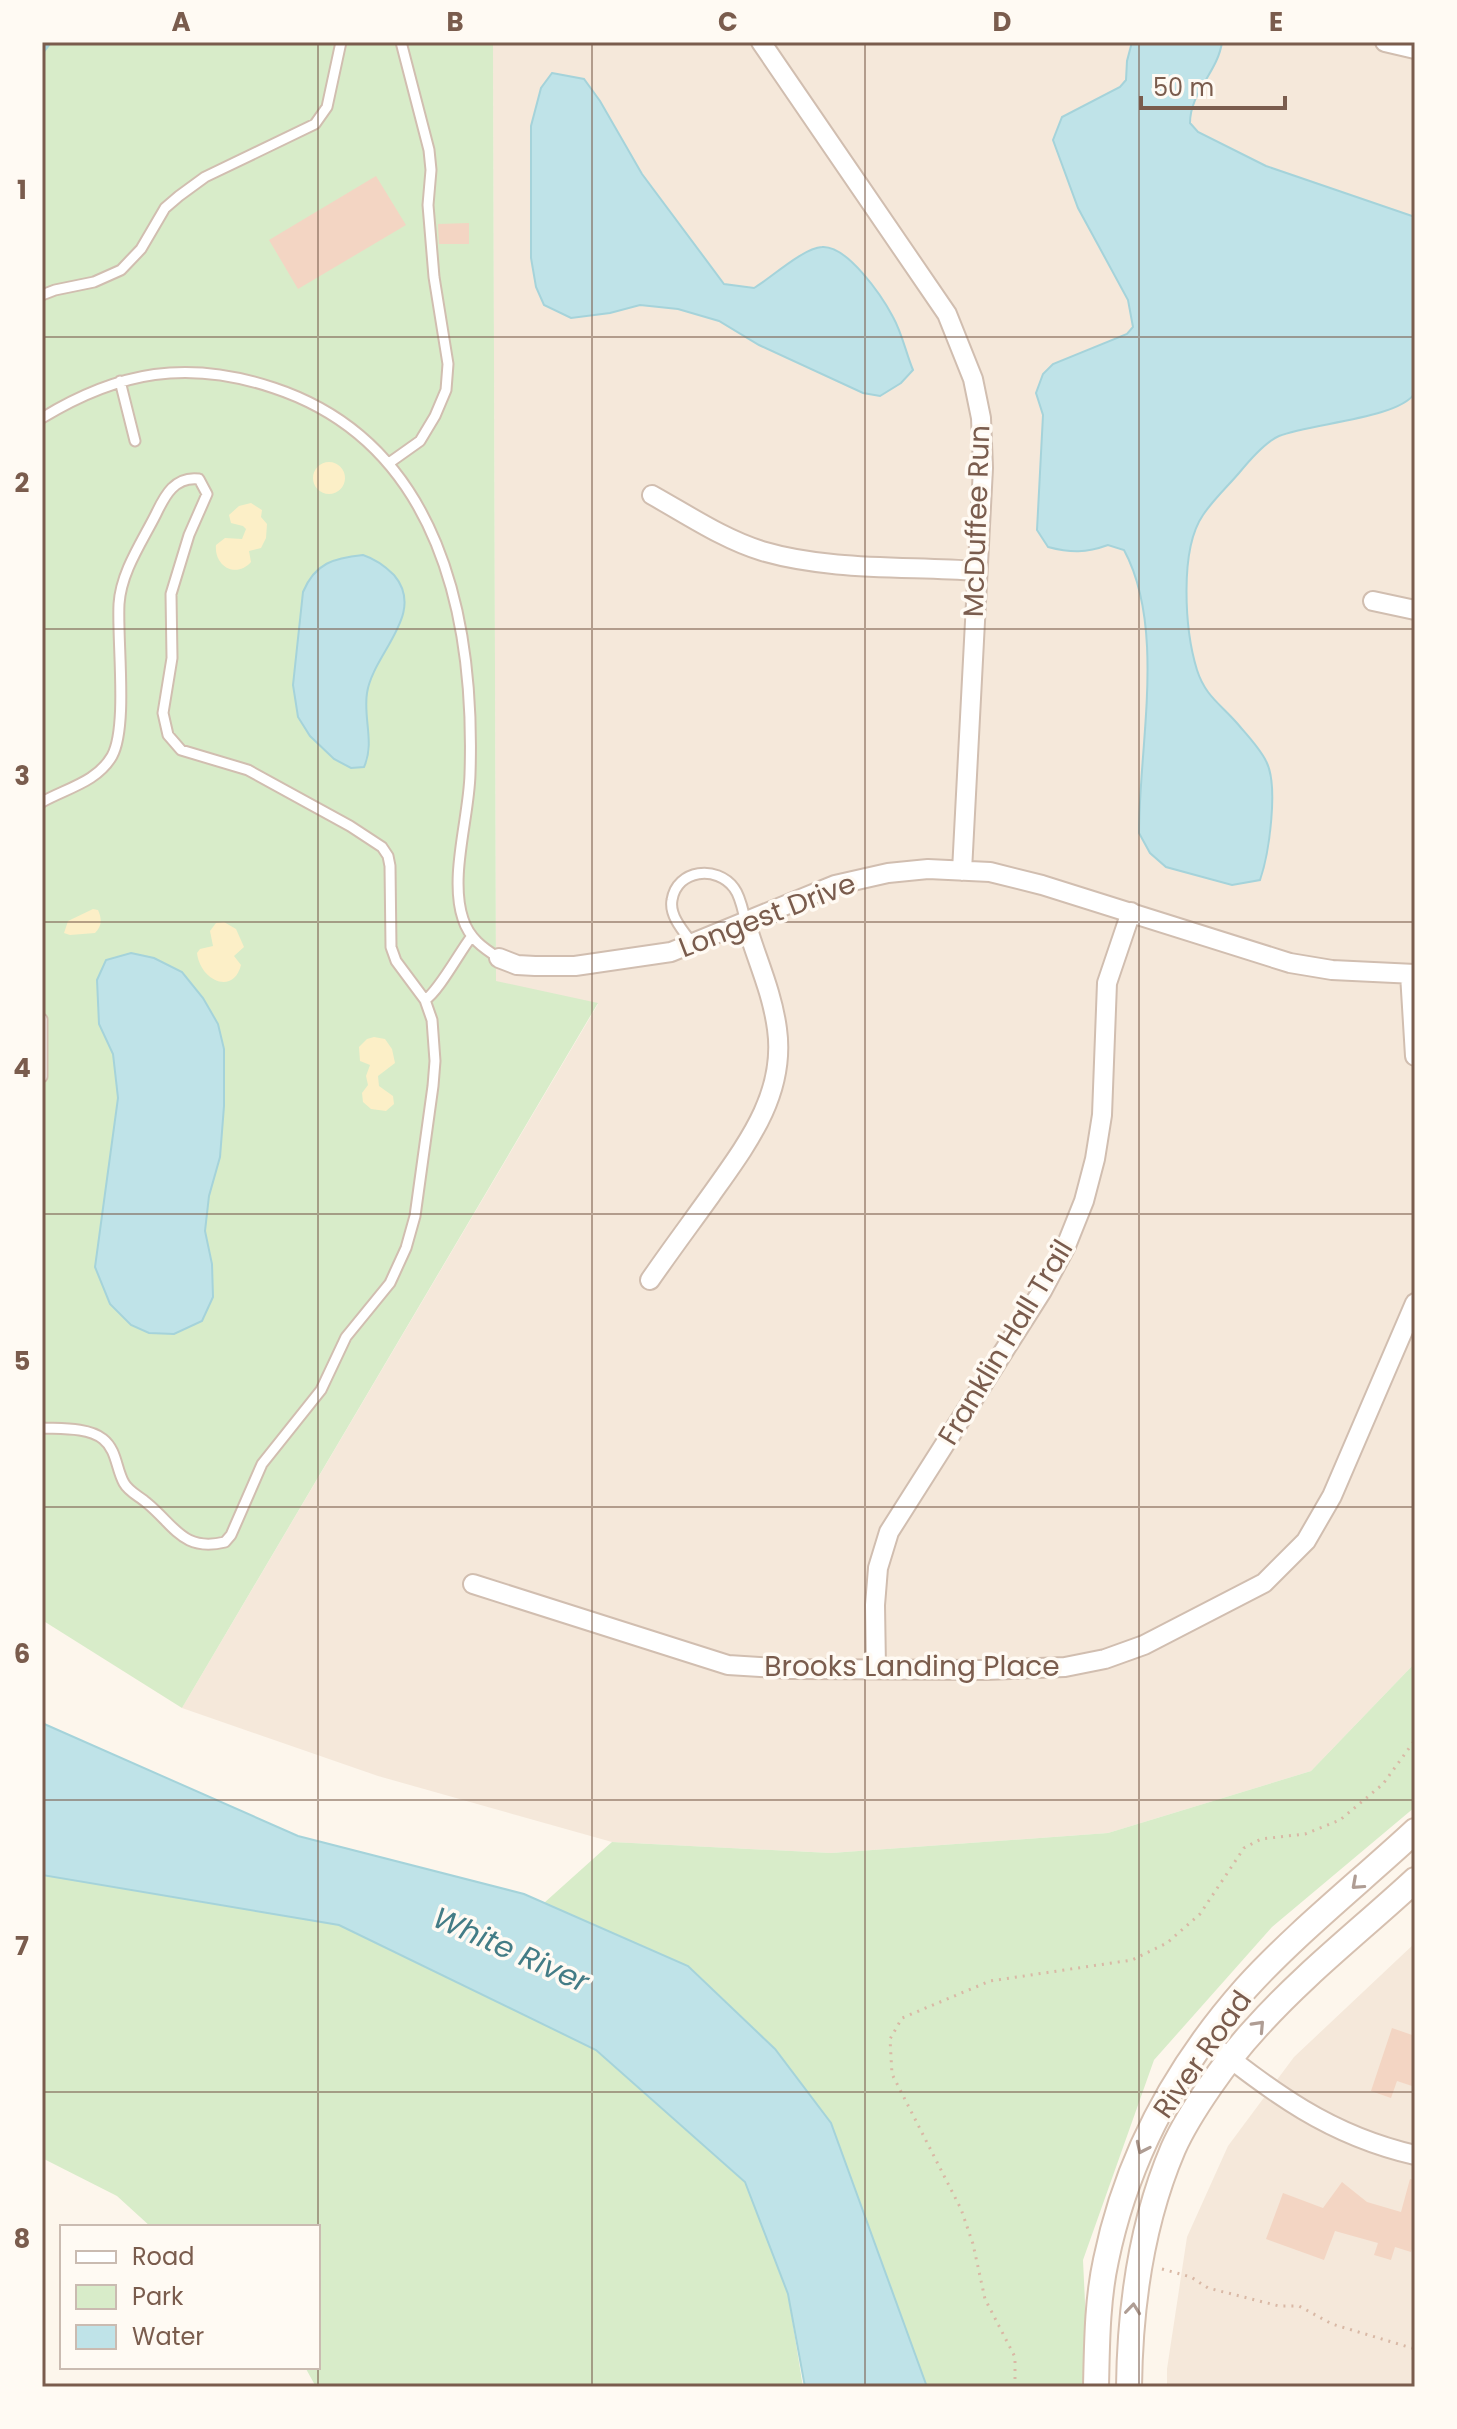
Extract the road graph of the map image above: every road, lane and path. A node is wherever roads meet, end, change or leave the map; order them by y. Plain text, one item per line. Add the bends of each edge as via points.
1 (341, 42) edge
2 (401, 42) edge
3 (761, 42) edge
4 (1385, 42) edge
5 (1415, 49) edge
6 (42, 295) edge
7 (120, 381) junction
8 (42, 418) edge
9 (135, 441) dead end
10 (389, 463) junction
11 (652, 495) dead end
12 (976, 571) junction
13 (1373, 601) dead end
14 (1415, 610) edge
15 (42, 802) edge
16 (962, 871) junction
17 (1131, 912) junction
18 (746, 923) junction
19 (472, 936) junction
20 (693, 945) junction
21 (499, 958) joint
22 (1412, 974) edge
23 (425, 1000) junction
24 (42, 1019) edge
25 (1415, 1056) edge
26 (42, 1077) edge
27 (650, 1280) dead end
28 (1415, 1303) edge
29 (42, 1428) edge
30 (473, 1584) dead end
31 (876, 1668) junction
32 (1415, 1740) edge
33 (1415, 1831) edge
34 (1415, 1880) edge
35 (1205, 2039) junction
36 (1231, 2060) junction
37 (1415, 2155) edge
38 (1162, 2269) dead end
39 (1415, 2349) edge
40 (1015, 2387) edge
41 (1096, 2387) edge
42 (1129, 2387) edge

1 - 6 lane via 327,107 315,124 205,177 179,196 121,270
2 - 10 lane via 429,150 434,277 448,364 446,390 435,416 420,441
3 - 12 street, McDuffee Run via 921,273 962,346 981,418
4 - 5 street
7 - 8 lane
7 - 9 lane
7 - 10 lane via 178,371 258,382 321,408
10 - 19 lane via 430,525 460,618 470,749 459,901
11 - 12 street via 729,538 792,559
12 - 16 street, McDuffee Run
13 - 14 street
15 - 23 lane via 92,778 113,755 119,728 121,588 169,491 177,483 199,479 207,494 171,594 172,658 163,713 168,735 181,750 248,770 382,847 390,866 391,947
16 - 17 street, Longest Drive via 990,872
16 - 18 street, Longest Drive via 888,873 835,885
17 - 22 street, Longest Drive via 1290,963
17 - 31 street, Franklin Hall Trail via 1107,983 1102,1115 1084,1201 1042,1291 889,1532 878,1568
18 - 20 street, Longest Drive
18 - 20 lane via 736,890 726,879 698,872 679,885 672,900 674,915
18 - 27 street via 778,1030 779,1062 771,1097 758,1127
19 - 21 lane, Longest Drive
19 - 23 lane
20 - 21 street, Longest Drive via 575,966 526,966
22 - 25 street
23 - 29 lane via 435,1061 418,1201 406,1248 390,1283 346,1337 321,1390 262,1464 225,1542 202,1545 183,1538 129,1490 103,1439 88,1432
24 - 26 lane
28 - 31 street, Brooks Landing Place via 1332,1496 1306,1541 1264,1583 1144,1645 1105,1659 1065,1667
30 - 31 street, Brooks Landing Place via 728,1665
32 - 40 path via 1383,1784 1340,1820 1244,1848 1200,1914 1167,1943 1132,1960 990,1981 902,2018 890,2039 892,2074 961,2209 985,2299 1015,2357
33 -> 35 main road, River Road via 1268,1966
36 -> 34 main road, River Road via 1287,1996
35 - 36 street
35 -> 41 main road, River Road via 1161,2106 1118,2210 1105,2263
36 - 37 street via 1302,2111 1339,2130
42 -> 36 main road, River Road via 1135,2291 1151,2215 1174,2147
38 - 39 path via 1208,2288 1299,2306 1332,2324

